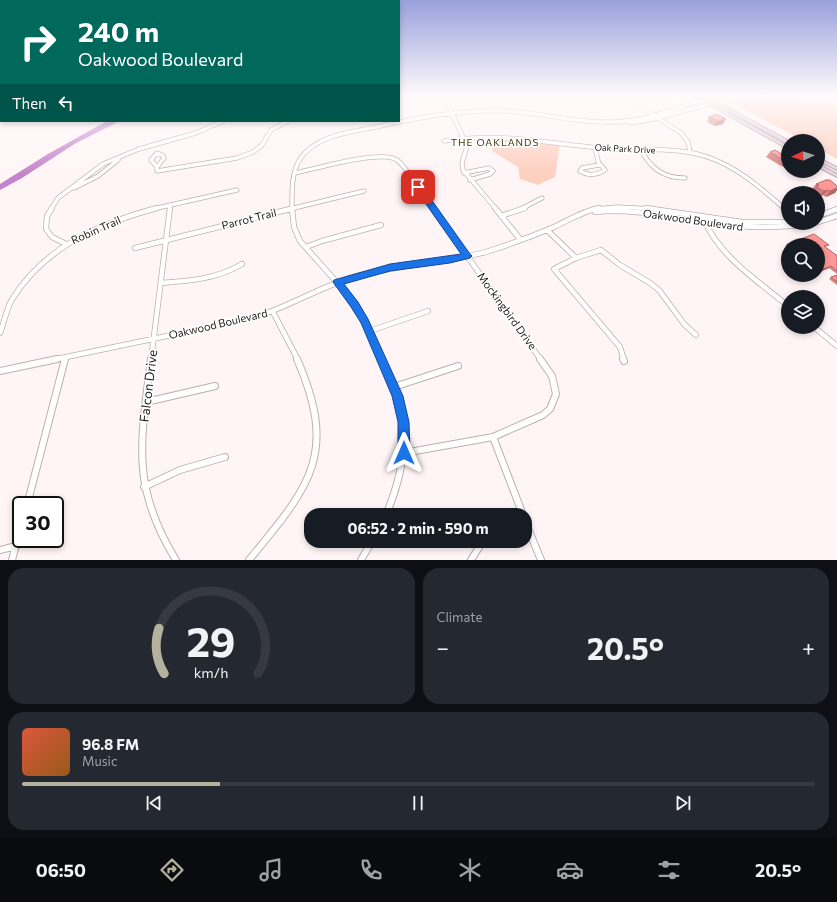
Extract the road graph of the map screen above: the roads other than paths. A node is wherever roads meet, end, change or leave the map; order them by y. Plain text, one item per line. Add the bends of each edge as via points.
1 (220, 122) edge
2 (286, 122) edge
3 (397, 122) edge
4 (456, 122) edge
5 (595, 122) edge
6 (635, 122) edge
7 (664, 122) edge
8 (742, 122) edge
9 (752, 122) edge
10 (463, 138) junction
11 (781, 138) edge
12 (444, 141) dead end
13 (155, 143) junction
14 (781, 144) edge
15 (595, 148) junction
16 (641, 150) junction
17 (690, 152) junction
18 (157, 153) junction
19 (118, 159) junction
20 (825, 163) edge
21 (600, 164) junction
22 (157, 167) junction
23 (825, 167) edge
24 (825, 168) edge
25 (837, 171) edge
26 (464, 172) junction
27 (295, 174) junction
28 (837, 176) edge
29 (685, 178) dead end
30 (470, 180) junction
31 (751, 182) junction
32 (743, 184) dead end
33 (71, 189) junction
34 (237, 190) dead end
35 (364, 191) dead end
36 (542, 198) dead end
37 (170, 206) junction
38 (781, 206) edge
39 (292, 209) junction
40 (837, 209) edge
41 (825, 213) edge
42 (501, 216) junction
43 (703, 216) junction
44 (837, 216) edge
45 (572, 217) junction
46 (825, 220) edge
47 (705, 222) junction
48 (781, 222) edge
49 (381, 225) dead end
50 (781, 226) edge
51 (547, 230) junction
52 (520, 239) junction
53 (166, 240) junction
54 (66, 244) junction
55 (306, 247) junction
56 (135, 248) dead end
57 (467, 256) junction
58 (576, 258) junction
59 (242, 264) dead end
60 (337, 282) junction
61 (161, 283) junction
62 (781, 300) edge
63 (272, 312) junction
64 (428, 312) dead end
65 (370, 331) junction
66 (0, 333) edge
67 (822, 334) edge
68 (696, 335) dead end
69 (154, 339) junction
70 (837, 346) edge
71 (65, 358) junction
72 (624, 361) dead end
73 (458, 366) dead end
74 (0, 371) edge
75 (215, 386) dead end
76 (394, 387) junction
77 (146, 402) junction
78 (493, 437) junction
79 (404, 453) junction
80 (225, 458) dead end
81 (144, 487) junction
82 (28, 496) edge
83 (389, 508) edge
84 (520, 508) edge
85 (532, 538) edge
86 (12, 547) edge
87 (15, 548) edge
88 (368, 548) edge
89 (479, 548) edge
90 (0, 550) edge
91 (12, 560) edge
92 (176, 560) edge
93 (249, 560) edge
94 (361, 560) edge
95 (471, 560) edge
96 (541, 560) edge

1 - 13 street via 196,133
2 - 22 street via 271,130 262,145 253,152 238,158 157,170
3 - 27 street via 340,135 315,145 302,156
4 - 10 street
5 - 6 street
7 - 17 street via 684,136
8 - 14 main road
9 - 11 main road
10 - 12 street, Oak Park Drive
10 - 15 street, Oak Park Drive via 522,137
10 - 26 street via 467,146 462,164
13 - 18 street
13 - 19 street
15 - 16 street, Oak Park Drive
15 - 21 street
16 - 17 street, Oak Park Drive
16 - 29 street via 647,162 658,171 672,177
17 - 31 street, Oak Park Drive via 717,160
18 - 22 street via 151,160
18 - 22 street via 164,158
19 - 33 street via 103,164
19 - 33 street via 91,181
20 - 25 main road
21 - 21 street via 582,168 580,171 585,174 602,172 605,170
23 - 25 main road
24 - 28 main road
26 - 30 street
26 - 30 street via 483,168 493,171
27 - 39 street
27 - 57 street, Mockingbird Drive via 374,156 393,157 401,163
30 - 42 street
31 - 32 street
31 - 38 street, Oak Park Drive
33 - 54 street via 58,198 47,216 46,229 52,237
34 - 37 street, Robin Trail
35 - 39 street, Parrot Trail
36 - 42 street via 526,208
37 - 53 street, Falcon Drive
37 - 54 street, Robin Trail via 125,217
39 - 53 street, Parrot Trail
39 - 55 street via 296,232
40 - 41 street
42 - 52 street
43 - 45 street, Oakwood Boulevard via 619,206 589,210
43 - 47 street
43 - 48 street, Oakwood Boulevard via 748,223
44 - 46 street, Oakwood Boulevard
45 - 47 street, Oakwood Boulevard via 619,210
45 - 51 street, Oakwood Boulevard
47 - 50 street, Oakwood Boulevard via 740,227
47 - 62 street via 707,230 720,247
49 - 55 street
51 - 52 street, Oakwood Boulevard
51 - 58 street
52 - 57 street, Oakwood Boulevard
53 - 56 street, Parrot Trail
53 - 61 street, Falcon Drive
54 - 66 street, Robin Trail via 44,260 24,282 11,302
55 - 60 street
57 - 60 street, Oakwood Boulevard via 390,267
57 - 78 street, Mockingbird Drive via 549,369 555,383 556,394 550,409
58 - 68 street via 596,250 606,252 620,265 659,290 683,324
58 - 72 street via 554,269 620,347
59 - 61 street via 221,274
60 - 63 street, Oakwood Boulevard
60 - 65 street
61 - 69 street, Falcon Drive
63 - 69 street, Oakwood Boulevard
63 - 93 street via 307,380 317,418 318,439 314,462 305,486
64 - 65 street
65 - 76 street
67 - 70 street
69 - 71 street, Oakwood Boulevard
69 - 77 street, Falcon Drive
71 - 74 street
71 - 82 street
73 - 76 street
75 - 77 street
76 - 79 street via 403,417
77 - 81 street, Falcon Drive via 141,456
78 - 79 street, Mockingbird Drive
78 - 84 street
79 - 83 street via 396,491
80 - 81 street via 180,470
81 - 92 street, Falcon Drive via 155,524
85 - 96 street
86 - 90 street
87 - 91 street
88 - 94 street
89 - 95 street

